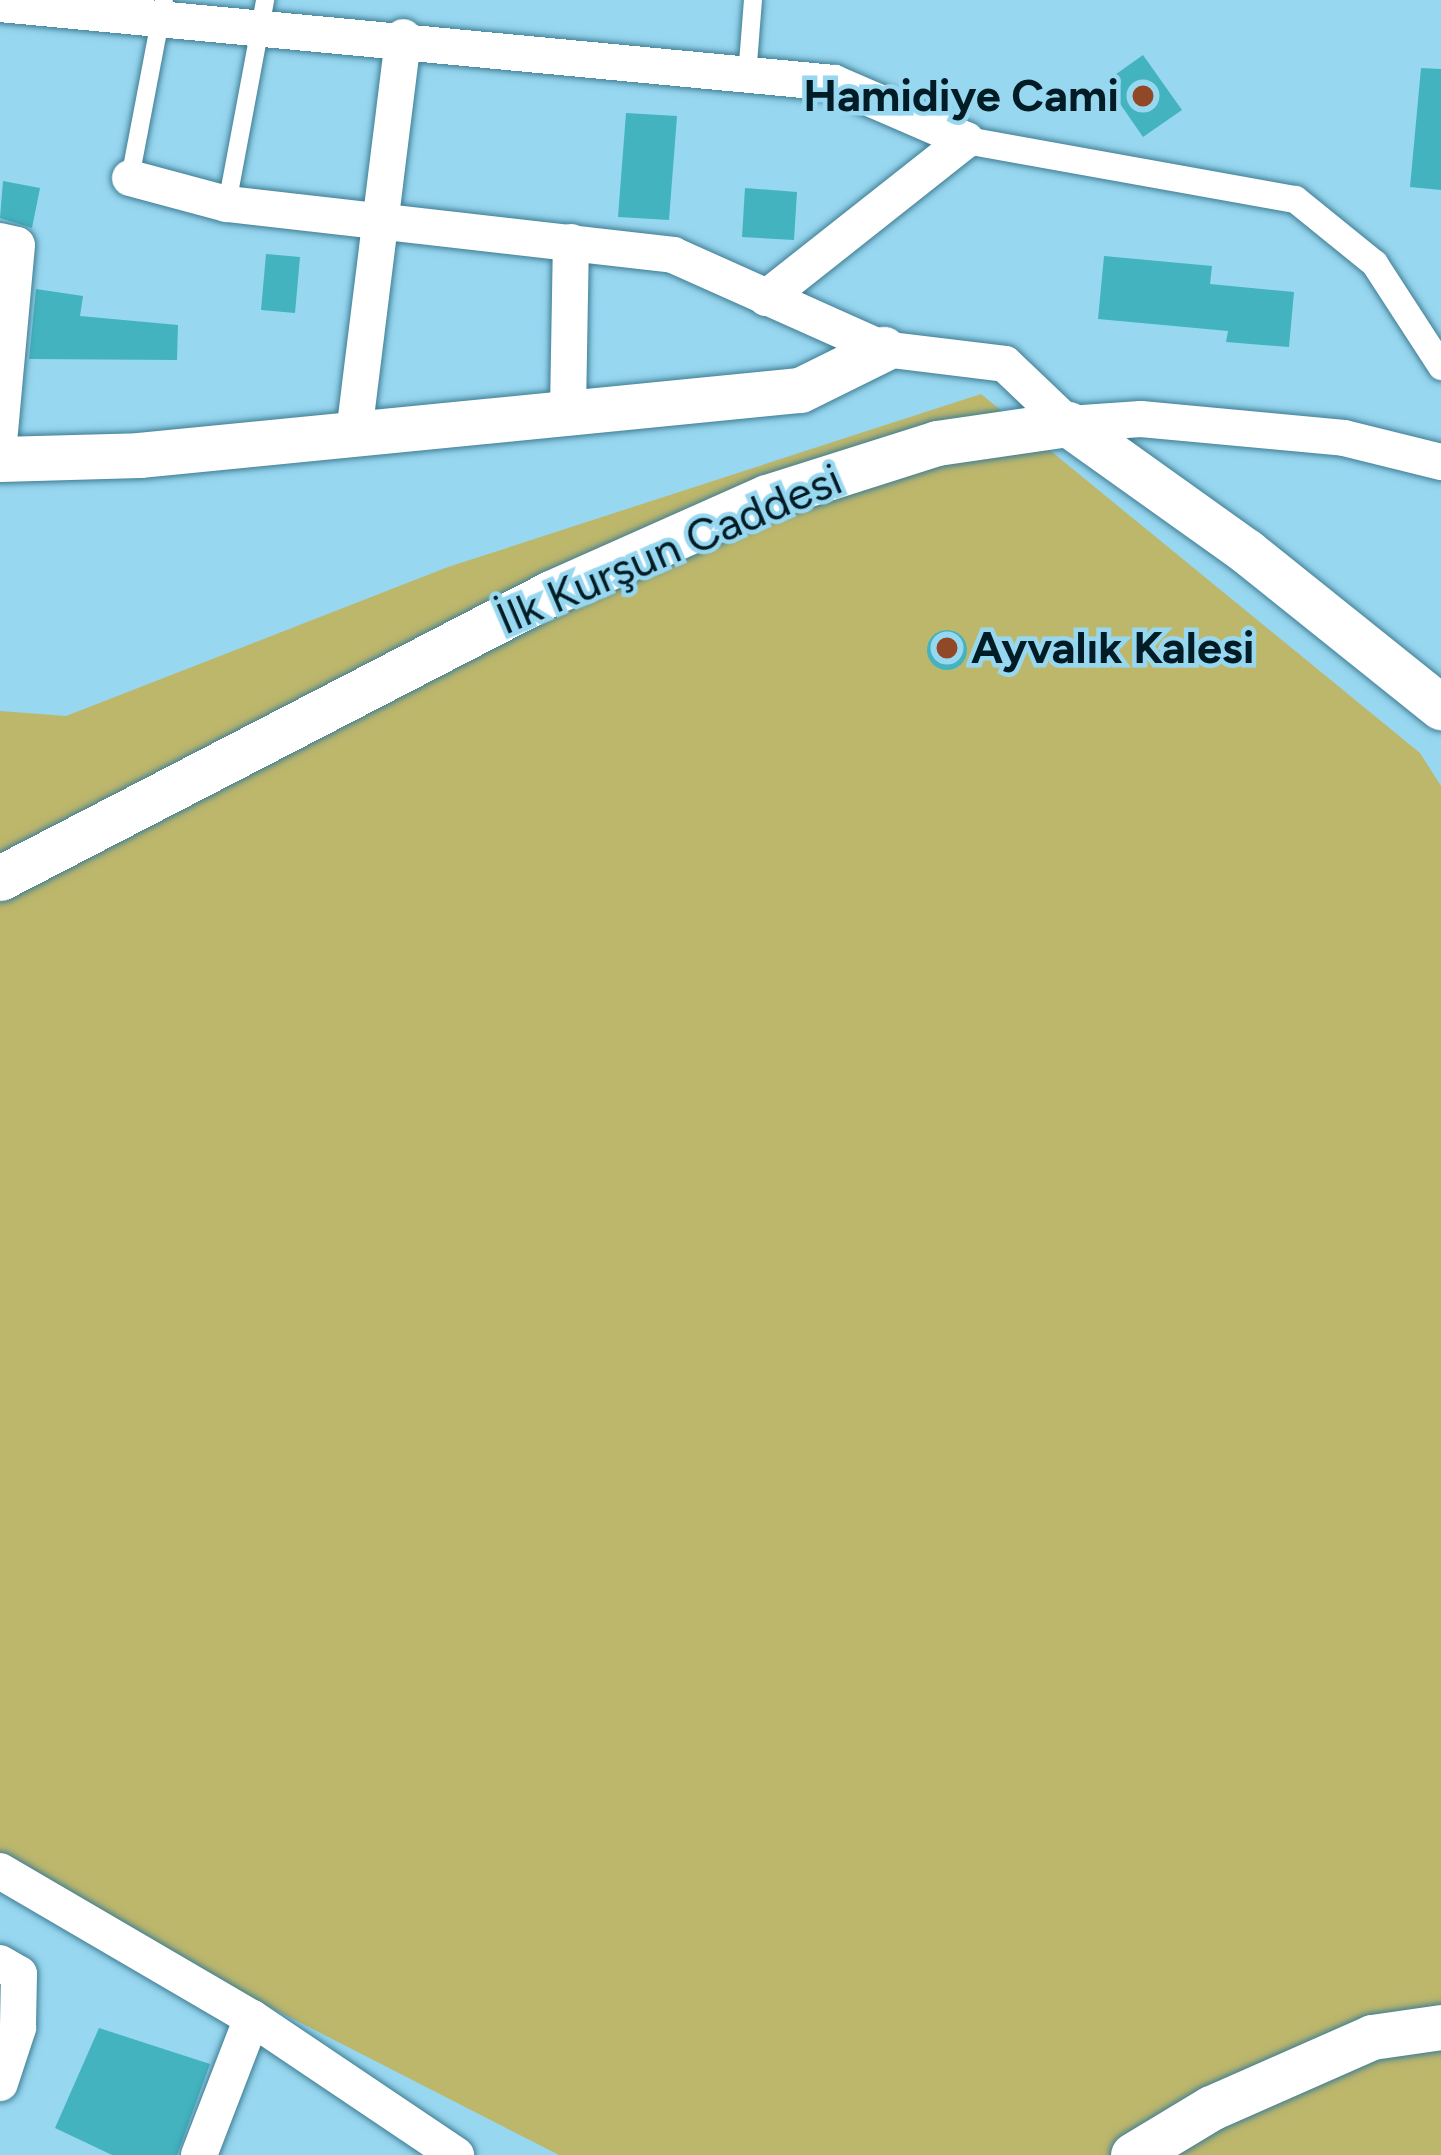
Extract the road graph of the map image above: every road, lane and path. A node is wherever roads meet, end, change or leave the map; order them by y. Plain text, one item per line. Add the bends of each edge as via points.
1 (753, 0) edge
2 (0, 4) edge
3 (162, 10) edge
4 (263, 11) edge
5 (403, 37) junction
6 (747, 76) junction
7 (966, 140) junction
8 (130, 178) joint
9 (227, 205) junction
10 (381, 226) junction
11 (0, 241) edge
12 (572, 242) junction
13 (766, 298) junction
14 (883, 349) junction
15 (1441, 366) edge
16 (568, 410) junction
17 (1068, 424) junction
18 (0, 433) edge
19 (354, 433) junction
20 (0, 459) edge
21 (1441, 462) edge
22 (1441, 707) edge
23 (0, 878) edge
24 (0, 1871) edge
25 (0, 1963) edge
26 (252, 2018) junction
27 (1441, 2027) edge
28 (0, 2083) edge
29 (200, 2155) edge
30 (457, 2155) edge
31 (1133, 2155) edge

1 - 6 lane
2 - 3 street
3 - 4 street
3 - 8 lane
4 - 5 street
4 - 9 lane
5 - 6 street
5 - 10 street
6 - 7 street via 834,82
7 - 13 street
7 - 15 street via 1295,199 1374,263
8 - 9 street
9 - 10 street
10 - 12 street
10 - 19 street
11 - 18 street via 16,245
12 - 13 street via 673,255
12 - 16 street
13 - 14 street
14 - 16 street via 800,390
14 - 17 street via 1005,364
16 - 19 street
17 - 21 street via 1141,419 1344,438
17 - 22 street via 1246,551
17 - 23 street, İlk Kurşun Caddesi via 937,443 767,497 550,593
19 - 20 street via 139,455
24 - 26 street
25 - 28 street via 20,1974 18,2028
26 - 29 street
26 - 30 street
27 - 31 street via 1372,2037 1211,2108

